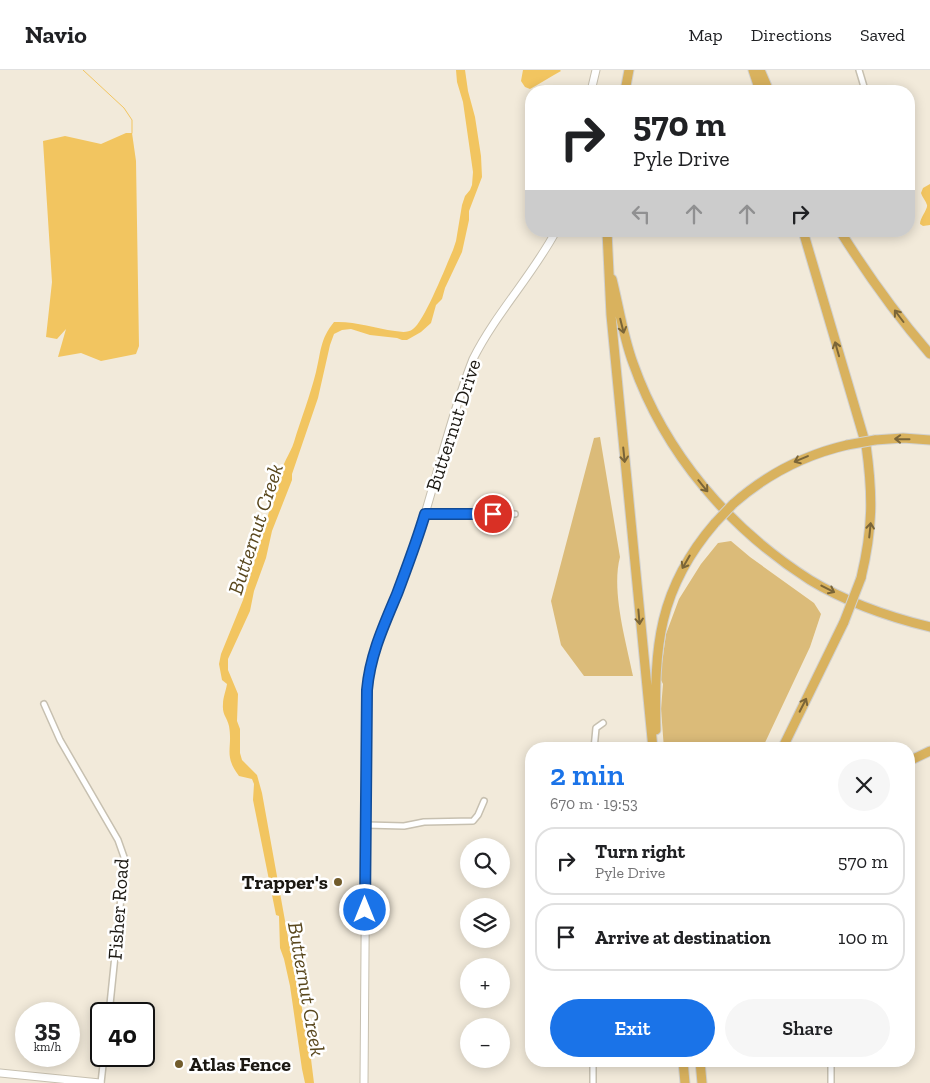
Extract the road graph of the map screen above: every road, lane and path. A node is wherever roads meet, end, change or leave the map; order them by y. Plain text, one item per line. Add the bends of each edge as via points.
1 (596, 70) edge
2 (629, 70) edge
3 (753, 70) edge
4 (760, 70) edge
5 (859, 70) edge
6 (592, 85) edge
7 (626, 85) edge
8 (758, 85) edge
9 (766, 85) edge
10 (864, 85) edge
11 (553, 237) edge
12 (607, 237) edge
13 (804, 237) edge
14 (844, 237) edge
15 (608, 261) junction
16 (930, 354) edge
17 (930, 440) edge
18 (425, 514) junction
19 (515, 514) dead end
20 (930, 627) edge
21 (44, 704) dead end
22 (603, 723) dead end
23 (595, 742) edge
24 (653, 742) edge
25 (654, 742) edge
26 (785, 742) edge
27 (930, 751) edge
28 (915, 758) edge
29 (484, 801) dead end
30 (366, 825) junction
31 (109, 1002) edge
32 (102, 1067) edge
33 (593, 1067) edge
34 (684, 1067) edge
35 (831, 1067) edge
36 (0, 1073) edge
37 (100, 1083) edge
38 (364, 1083) edge
39 (593, 1083) edge
40 (685, 1083) edge
41 (831, 1083) edge

1 - 6 street
2 - 7 highway
3 - 8 highway
4 - 9 highway
5 - 10 street
11 - 18 street, Butternut Drive via 473,359
12 - 15 highway
26 -> 13 highway, bridge via 844,622 861,578 872,513 866,444
16 -> 14 highway via 894,310
15 -> 20 highway via 624,332 648,400 674,447 707,491 770,552 812,581 855,602
15 -> 24 highway via 619,406
17 -> 25 highway, bridge via 875,440 816,453 761,482 715,523 686,561 666,607 658,644
18 - 19 street
18 - 30 street, Butternut Drive via 414,551 376,643 368,676
21 - 31 street, Fisher Road via 60,740 122,850 123,877
22 - 23 street via 596,728
27 - 28 highway
29 - 30 street via 473,821
30 - 38 street, Butternut Drive
32 - 37 street
33 - 39 street
34 - 40 highway
35 - 41 street
36 - 37 street

